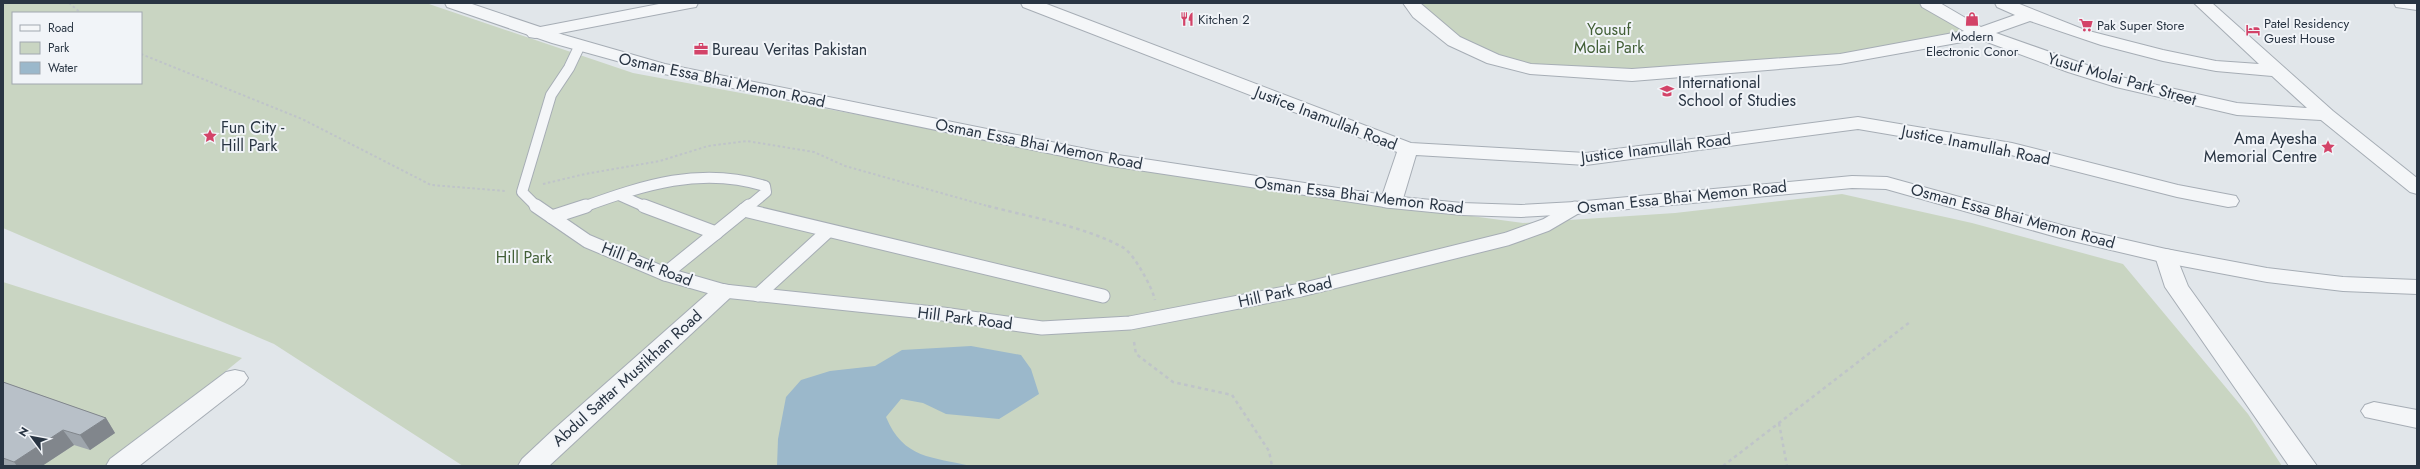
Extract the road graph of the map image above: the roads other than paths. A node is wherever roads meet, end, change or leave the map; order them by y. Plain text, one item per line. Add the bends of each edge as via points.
1 (453, 3) edge
2 (690, 3) edge
3 (1029, 3) edge
4 (1411, 3) edge
5 (1928, 3) edge
6 (2003, 3) edge
7 (2199, 3) edge
8 (2402, 3) edge
9 (2417, 5) edge
10 (2028, 16) junction
11 (1980, 33) junction
12 (535, 34) junction
13 (579, 47) junction
14 (2277, 71) junction
15 (2326, 115) junction
16 (1408, 149) junction
17 (2417, 188) edge
18 (619, 195) junction
19 (2228, 201) dead end
20 (1391, 202) junction
21 (1575, 208) junction
22 (744, 210) junction
23 (552, 217) junction
24 (828, 231) junction
25 (716, 233) junction
26 (2166, 256) junction
27 (665, 274) junction
28 (2417, 287) edge
29 (724, 291) junction
30 (758, 295) junction
31 (1103, 296) dead end
32 (235, 378) dead end
33 (2374, 411) dead end
34 (2417, 419) edge
35 (120, 466) edge
36 (532, 466) edge
37 (2303, 466) edge

1 - 12 street, Osman Essa Bhai Memon Road
2 - 12 street
3 - 16 street, Justice Inamullah Road
4 - 11 street via 1419,13 1454,41 1493,59 1530,69 1586,74 1632,76 1840,59
5 - 11 street, Yusuf Molai Park Street
6 - 10 street
7 - 14 street
8 - 9 street
10 - 11 street
10 - 14 street via 2098,38 2217,66
11 - 15 street, Yusuf Molai Park Street via 2074,68 2193,100 2238,109
12 - 13 street, Osman Essa Bhai Memon Road
13 - 20 street, Osman Essa Bhai Memon Road via 664,69 1111,160
13 - 23 lane, Hill Park Road via 551,95 522,192 532,203
14 - 15 street
15 - 17 street
16 - 19 street, Justice Inamullah Road via 1586,159 1858,123 2012,149 2177,192
16 - 20 street
18 - 22 lane via 662,184 720,176 740,178 766,186 766,192
18 - 23 lane
18 - 25 lane
20 - 21 street, Osman Essa Bhai Memon Road via 1462,209 1521,211
21 - 26 street, Osman Essa Bhai Memon Road via 1852,182 1886,183 2060,231
21 - 30 lane, Hill Park Road via 1546,225 1507,239 1301,290 1130,323 1042,328 943,314
22 - 24 lane
22 - 25 lane
23 - 27 lane, Hill Park Road via 587,241
24 - 30 lane
24 - 31 lane
25 - 27 lane
26 - 28 street, Osman Essa Bhai Memon Road via 2267,275 2343,284
26 - 37 street via 2177,287
27 - 29 lane, Hill Park Road
29 - 30 lane, Hill Park Road
29 - 36 street, Abdul Sattar Mustikhan Road
32 - 35 street
33 - 34 street

